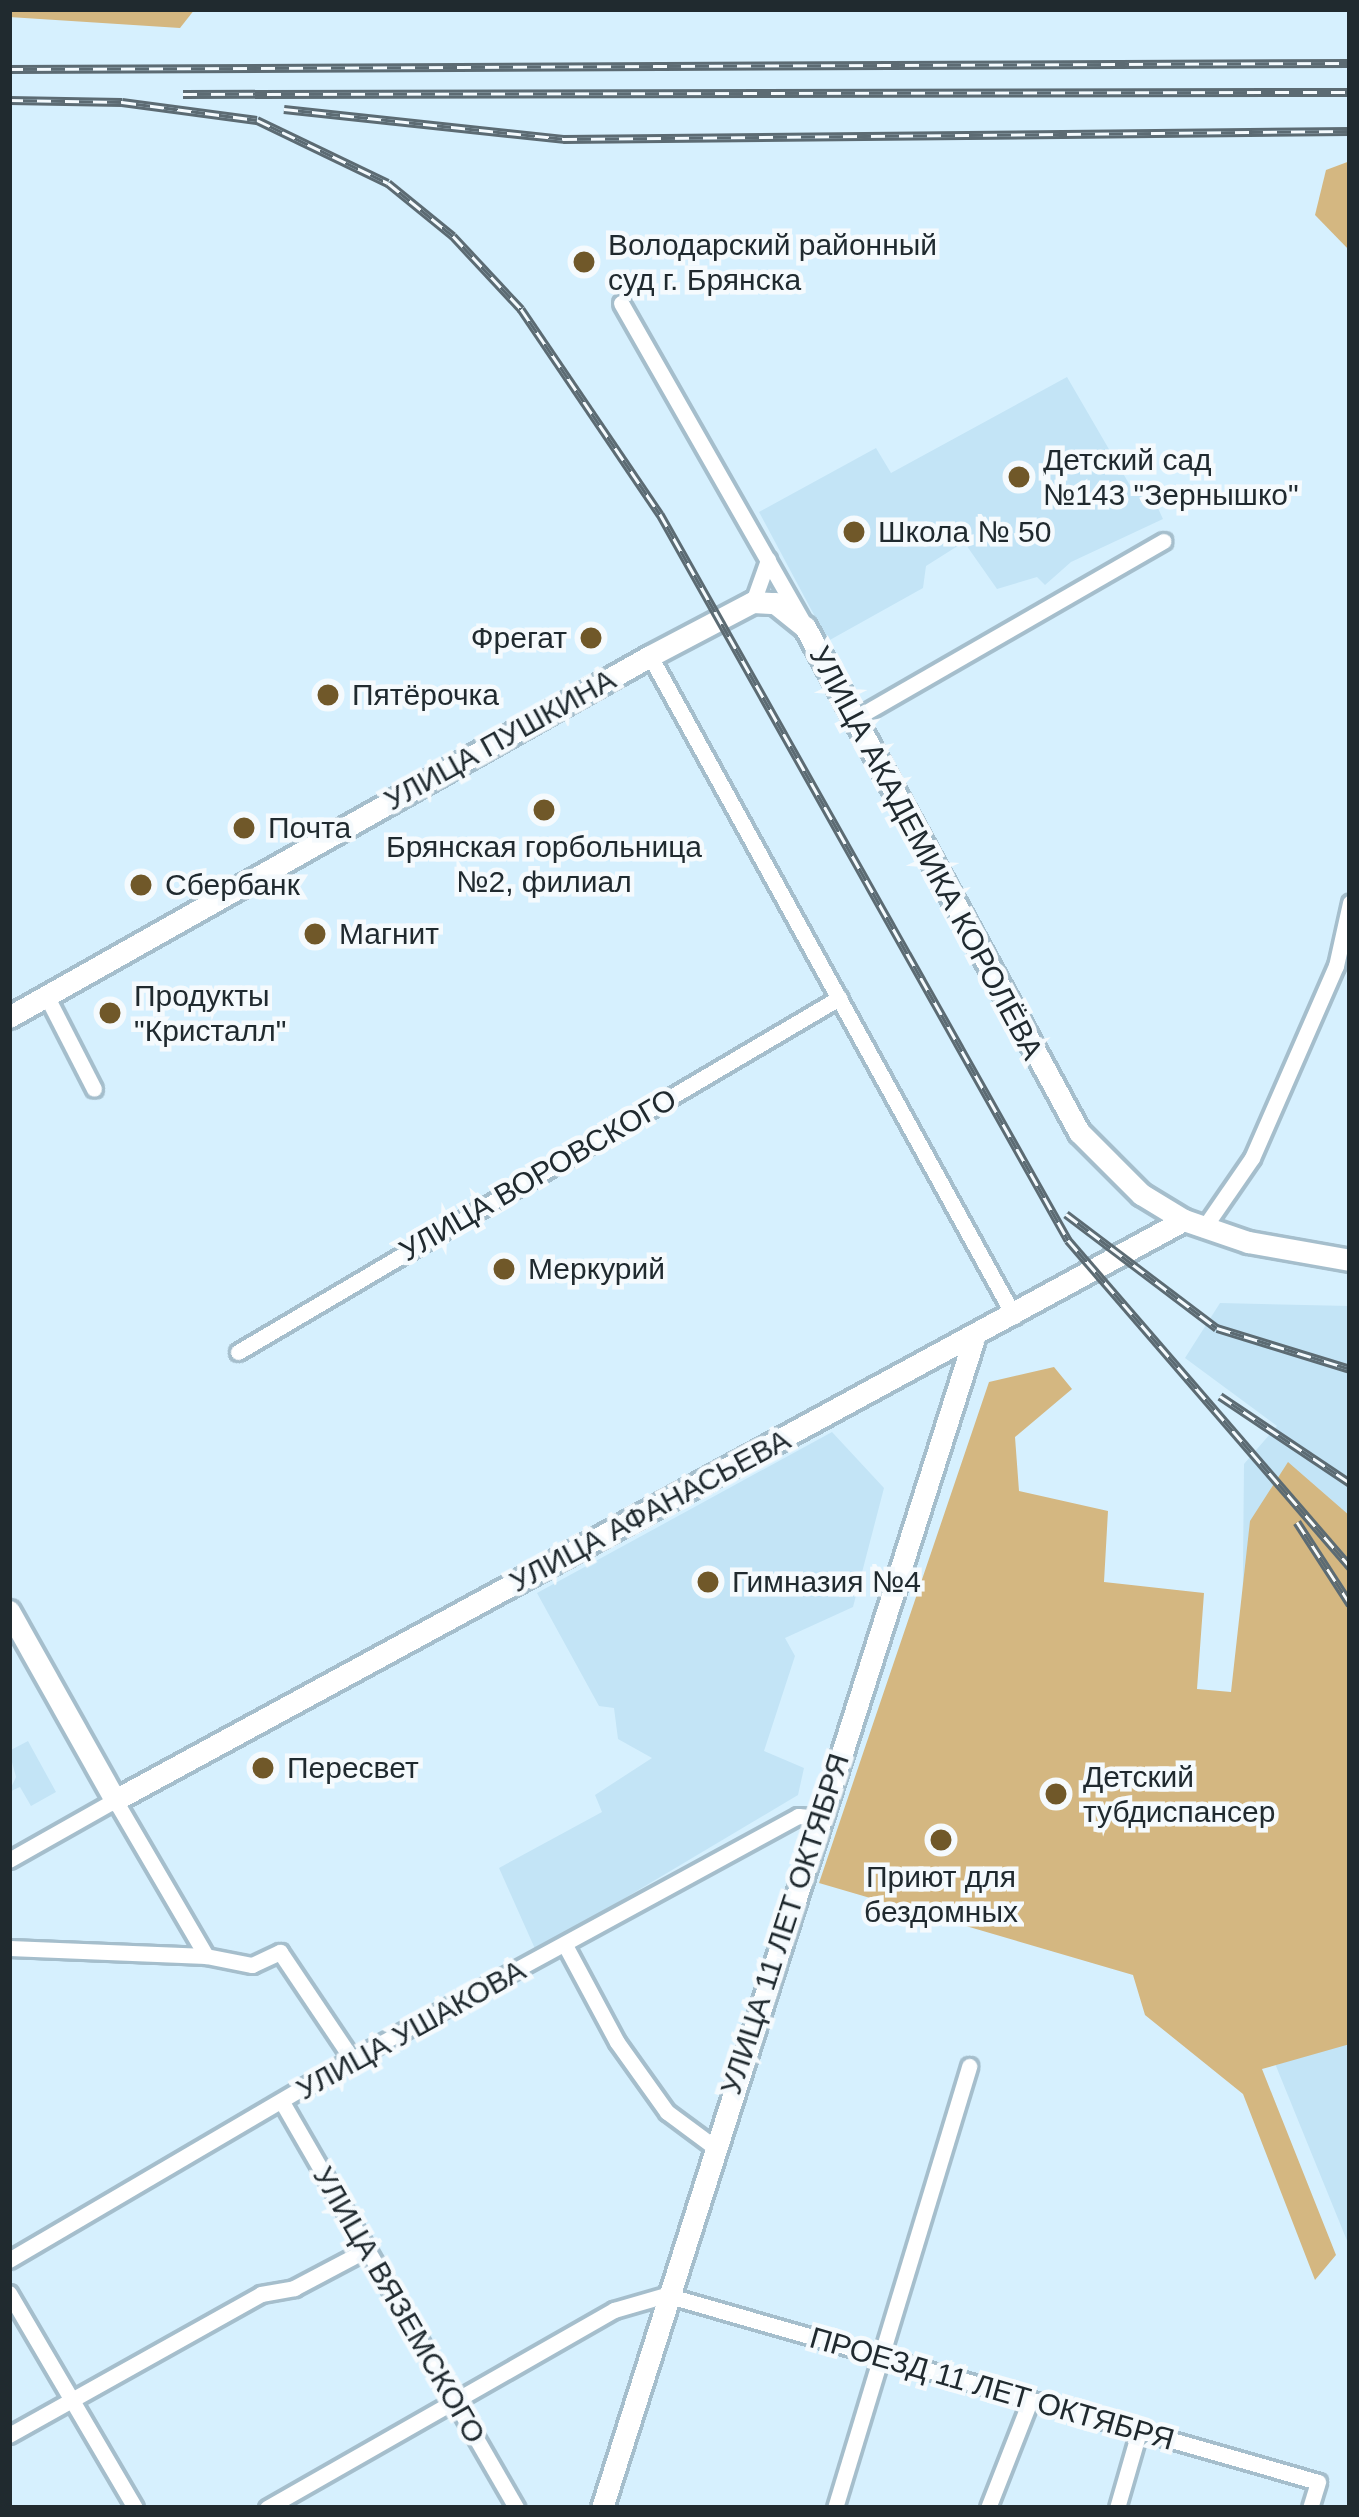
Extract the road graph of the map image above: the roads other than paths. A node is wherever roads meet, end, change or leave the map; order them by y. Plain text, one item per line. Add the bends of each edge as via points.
1 (621, 303) dead end
2 (1164, 542) dead end
3 (769, 559) junction
4 (753, 602) junction
5 (805, 627) junction
6 (650, 656) junction
7 (854, 719) junction
8 (1350, 903) edge
9 (47, 997) junction
10 (838, 998) junction
11 (9, 1017) edge
12 (94, 1089) dead end
13 (1194, 1225) junction
14 (1350, 1259) edge
15 (1013, 1316) junction
16 (973, 1341) junction
17 (238, 1352) dead end
18 (9, 1611) edge
19 (115, 1800) junction
20 (819, 1818) junction
21 (9, 1860) edge
22 (565, 1945) junction
23 (9, 1948) edge
24 (206, 1956) junction
25 (352, 2059) junction
26 (969, 2066) dead end
27 (282, 2102) junction
28 (712, 2146) junction
29 (366, 2251) junction
30 (9, 2260) edge
31 (9, 2294) edge
32 (666, 2295) junction
33 (882, 2358) junction
34 (74, 2398) junction
35 (452, 2401) junction
36 (1030, 2401) junction
37 (1139, 2432) junction
38 (9, 2435) edge
39 (135, 2508) edge
40 (267, 2508) edge
41 (516, 2508) edge
42 (602, 2508) edge
43 (835, 2508) edge
44 (988, 2508) edge
45 (1117, 2508) edge
46 (1310, 2508) edge

1 - 3 street, УЛИЦА АКАДЕМИКА КОРОЛЁВА
2 - 7 street
3 - 4 street
3 - 5 street, УЛИЦА АКАДЕМИКА КОРОЛЁВА
4 - 5 street via 775,603
4 - 6 street, УЛИЦА ПУШКИНА
5 - 7 street, УЛИЦА АКАДЕМИКА КОРОЛЁВА
6 - 9 street, УЛИЦА ПУШКИНА
6 - 10 street
7 - 13 street, УЛИЦА АКАДЕМИКА КОРОЛЁВА via 1064,1112 1105,1162
8 - 13 street via 1336,965 1261,1137
9 - 11 street, УЛИЦА ПУШКИНА
9 - 12 street
10 - 15 street
10 - 17 street, УЛИЦА ВОРОВСКОГО
13 - 14 street, УЛИЦА АКАДЕМИКА КОРОЛЁВА
13 - 15 street, УЛИЦА АФАНАСЬЕВА
15 - 16 street, УЛИЦА АФАНАСЬЕВА
16 - 19 street, УЛИЦА АФАНАСЬЕВА
16 - 20 street, УЛИЦА 11 ЛЕТ ОКТЯБРЯ
18 - 19 street
19 - 21 street
19 - 24 street
20 - 22 street, УЛИЦА УШАКОВА via 799,1816
20 - 28 street, УЛИЦА 11 ЛЕТ ОКТЯБРЯ
22 - 25 street, УЛИЦА УШАКОВА
22 - 28 street via 617,2042 668,2112
23 - 24 street
24 - 25 street via 252,1965 280,1952
25 - 27 street, УЛИЦА УШАКОВА
26 - 33 street
27 - 29 street, УЛИЦА ВЯЗЕМСКОГО
27 - 30 street, УЛИЦА УШАКОВА
28 - 32 street, УЛИЦА 11 ЛЕТ ОКТЯБРЯ
29 - 34 street via 294,2288 261,2294
29 - 35 street, УЛИЦА ВЯЗЕМСКОГО
31 - 34 street
32 - 33 street, ПРОЕЗД 11 ЛЕТ ОКТЯБРЯ
32 - 35 street via 614,2310
32 - 42 street, УЛИЦА 11 ЛЕТ ОКТЯБРЯ
33 - 36 street, ПРОЕЗД 11 ЛЕТ ОКТЯБРЯ
33 - 43 street
34 - 38 street
34 - 39 street
35 - 40 street
35 - 41 street, УЛИЦА ВЯЗЕМСКОГО
36 - 37 street, ПРОЕЗД 11 ЛЕТ ОКТЯБРЯ
36 - 44 street
37 - 45 street
37 - 46 street, ПРОЕЗД 11 ЛЕТ ОКТЯБРЯ via 1318,2482

